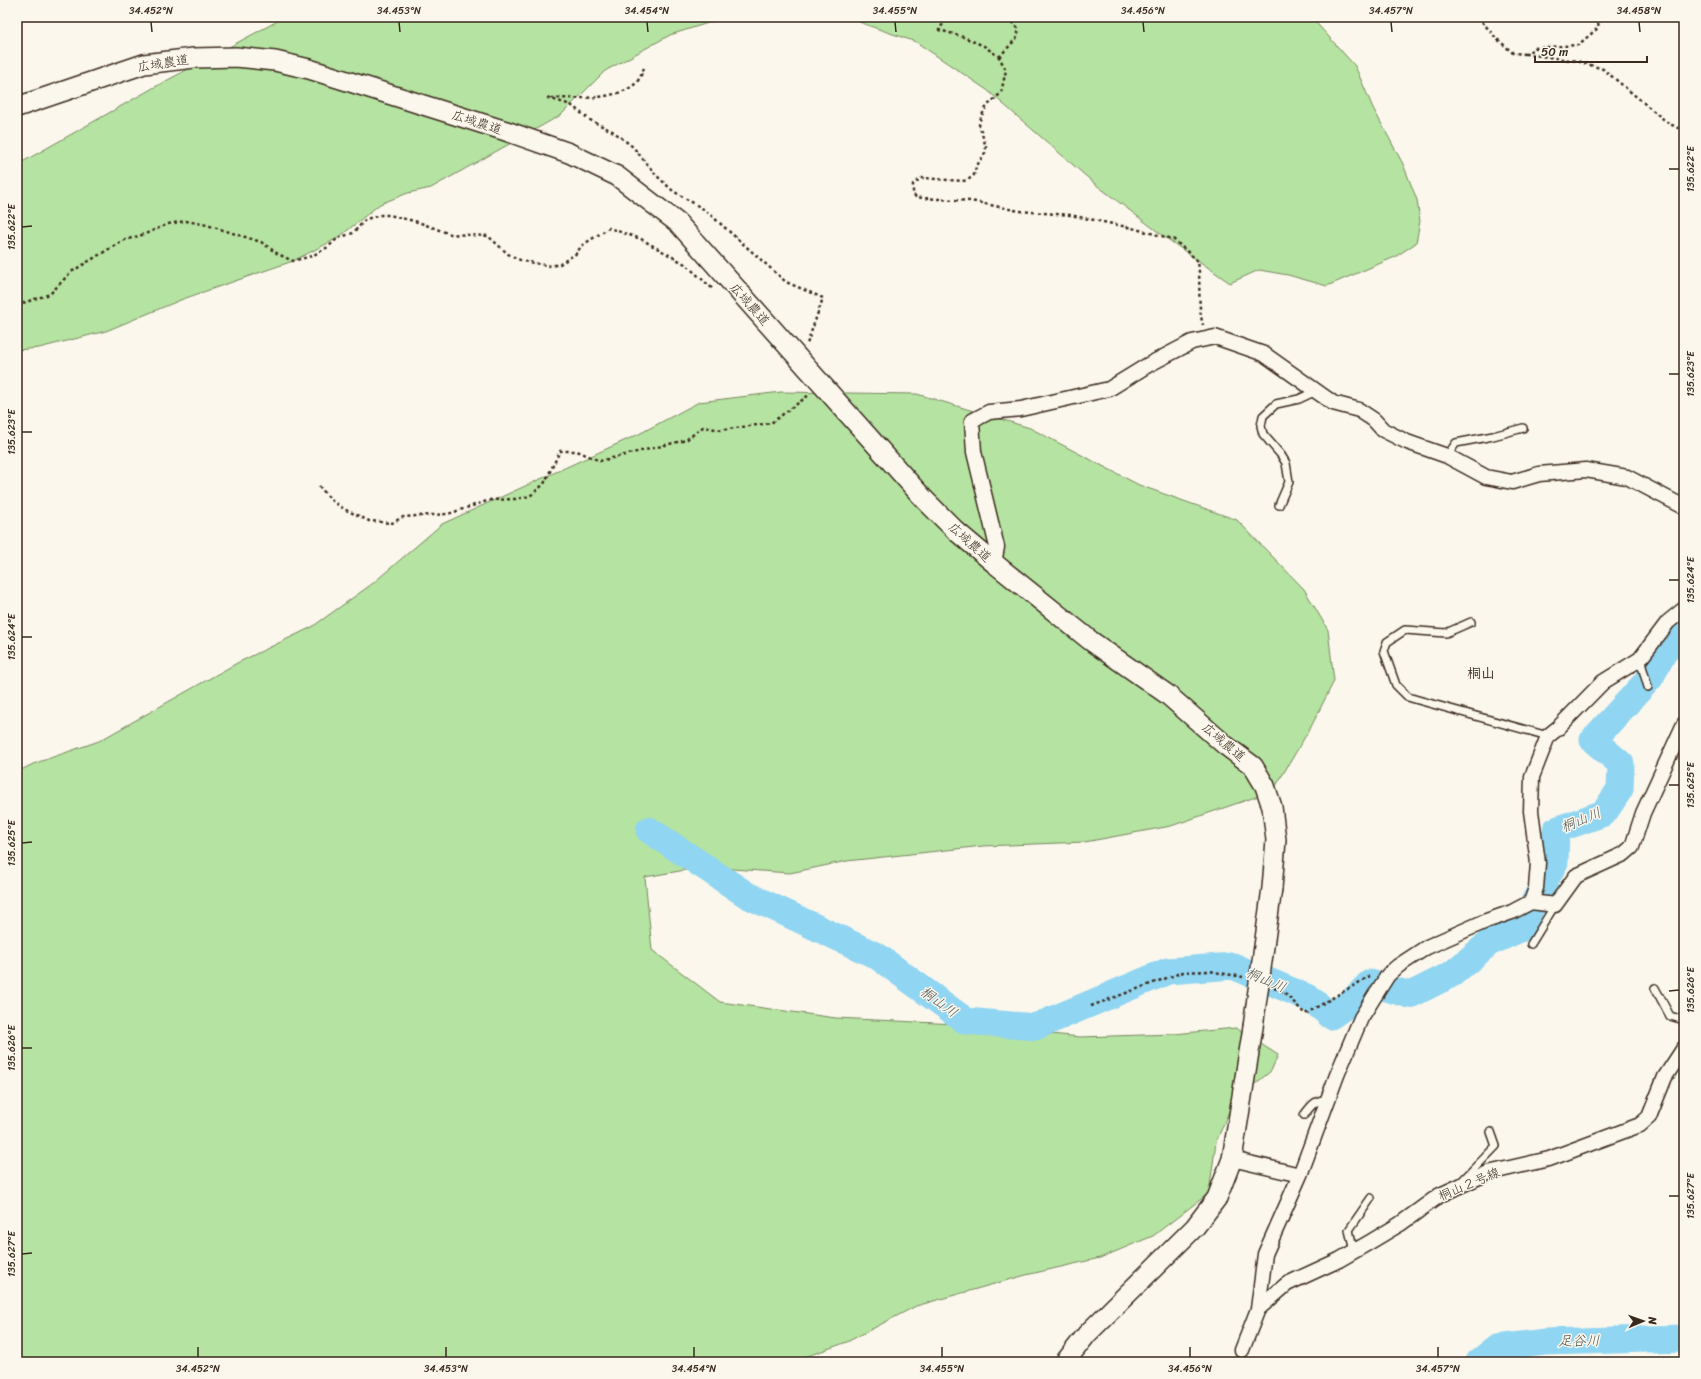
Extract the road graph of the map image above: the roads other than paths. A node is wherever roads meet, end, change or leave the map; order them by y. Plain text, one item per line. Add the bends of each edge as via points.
1 (17, 107) edge
2 (1316, 391) junction
3 (1523, 428) dead end
4 (1447, 456) junction
5 (1279, 505) dead end
6 (1684, 507) edge
7 (994, 563) junction
8 (1684, 609) edge
9 (1471, 622) dead end
10 (1640, 659) junction
11 (1648, 687) dead end
12 (1684, 724) edge
13 (1548, 736) junction
14 (1531, 902) junction
15 (1555, 905) junction
16 (1531, 944) dead end
17 (1655, 988) dead end
18 (1684, 1020) edge
19 (1684, 1048) edge
20 (1327, 1100) junction
21 (1304, 1115) dead end
22 (1491, 1132) dead end
23 (1232, 1159) junction
24 (1300, 1175) junction
25 (1461, 1185) junction
26 (1371, 1198) dead end
27 (1354, 1251) junction
28 (1258, 1309) junction
29 (1242, 1350) dead end
30 (1065, 1362) edge

1 - 7 street, 広域農道 via 144,64 194,58 236,57 275,61 309,69 569,153 617,176 678,223 924,499 956,531
2 - 4 street via 1333,403 1359,410 1383,430 1407,442
2 - 5 lane via 1299,399 1276,404 1263,416 1263,434 1286,463 1289,482
2 - 7 street via 1264,354 1215,338 1192,342 1109,389 1021,409 989,412 972,420 974,452 997,548
3 - 4 lane via 1456,443
4 - 6 street via 1486,477 1512,482 1539,474 1586,470 1627,477
7 - 23 street, 広域農道, bridge via 1091,641 1168,695 1253,766 1265,786 1272,807 1276,840 1272,888
8 - 10 street via 1668,622
9 - 13 lane via 1446,633 1405,630 1387,642 1384,651 1396,685 1408,697
10 - 11 lane
10 - 13 street via 1603,682
12 - 15 street via 1643,813 1632,847 1624,854 1576,876
13 - 14 street via 1532,777 1531,811 1538,863 1536,888
14 - 15 street
14 - 20 street via 1427,947 1388,975 1361,1018
15 - 16 lane
17 - 18 lane via 1670,1016
19 - 25 street, 桐山２号線 via 1665,1077 1649,1117 1640,1125 1549,1159 1488,1173
20 - 21 lane via 1320,1100 1311,1105
20 - 24 street
22 - 25 lane via 1496,1146 1461,1180
23 - 24 street
23 - 30 street, 広域農道 via 1217,1198 1195,1227 1087,1334
24 - 28 street via 1264,1254
25 - 27 street, 桐山２号線 via 1440,1195 1400,1224
26 - 27 lane via 1349,1230
27 - 28 street, 桐山２号線 via 1287,1284
28 - 29 street

